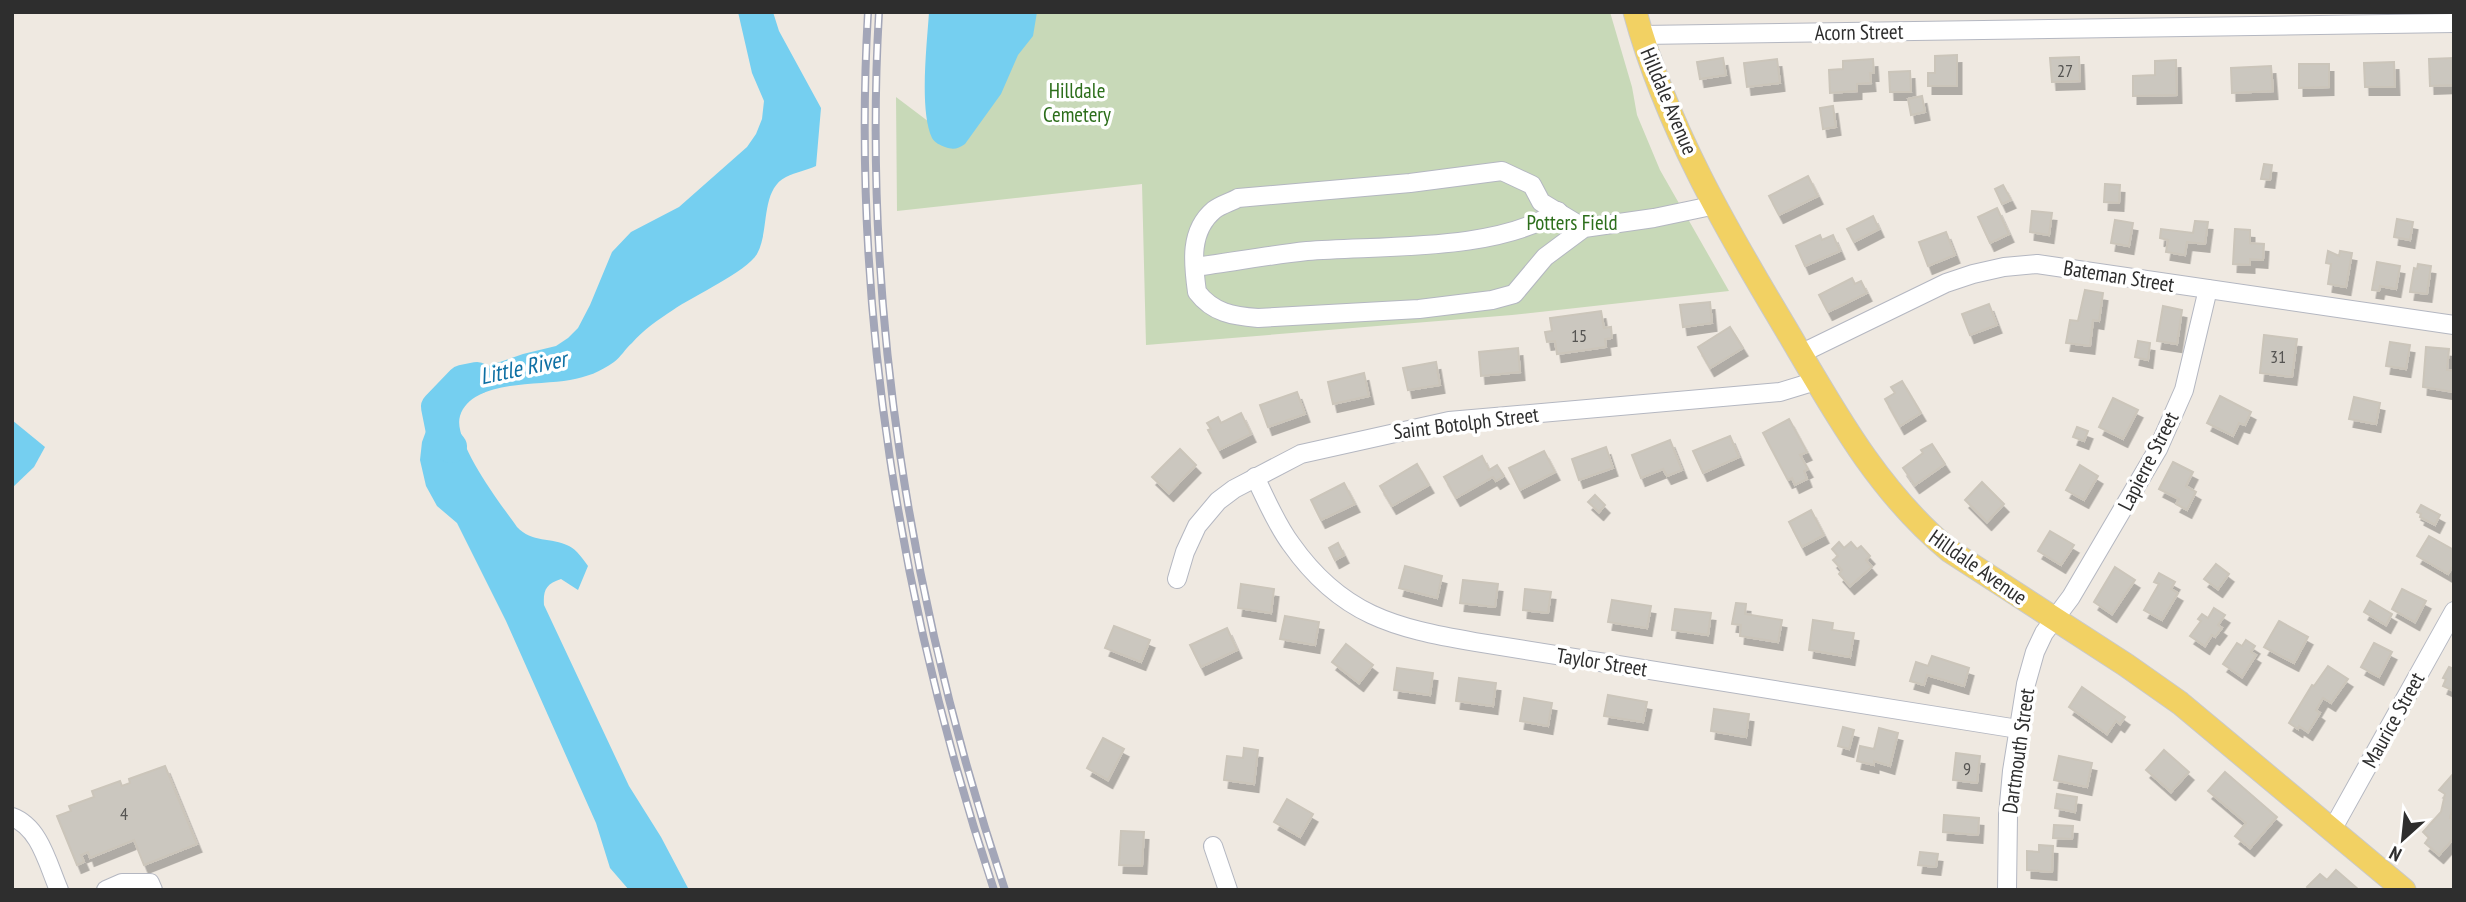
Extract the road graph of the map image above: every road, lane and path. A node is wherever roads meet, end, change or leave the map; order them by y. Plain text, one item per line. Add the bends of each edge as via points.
1 (1636, 12) edge
2 (1928, 12) edge
3 (2216, 19) edge
4 (2454, 23) edge
5 (1929, 31) junction
6 (1642, 35) junction
7 (1716, 205) junction
8 (1558, 211) junction
9 (1584, 229) junction
10 (1195, 267) junction
11 (2208, 289) junction
12 (2454, 325) edge
13 (1800, 354) junction
14 (1816, 381) junction
15 (1255, 477) junction
16 (1177, 579) dead end
17 (2454, 611) edge
18 (2055, 619) junction
19 (2018, 729) junction
20 (12, 817) edge
21 (2332, 830) junction
22 (1213, 846) dead end
23 (59, 890) edge
24 (106, 890) edge
25 (153, 890) edge
26 (1228, 890) edge
27 (2007, 890) edge
28 (2404, 890) edge

1 - 6 main road, Hilldale Avenue
2 - 5 street
3 - 4 street, Acorn Street
3 - 5 street, Acorn Street
5 - 6 street, Acorn Street
6 - 7 main road, Hilldale Avenue via 1663,98
7 - 9 street
7 - 13 main road, Hilldale Avenue
8 - 9 street
8 - 10 street via 1535,225 1488,237 1294,253
8 - 10 street via 1541,202 1532,185 1502,171 1238,198 1215,209 1201,225 1193,244
9 - 10 street via 1545,257 1514,294 1419,309 1233,316 1205,303 1197,292
11 - 12 street, Bateman Street
11 - 13 street, Bateman Street via 2072,267 2004,267 1946,283
11 - 18 street, Lapierre Street via 2184,390 2158,449
13 - 14 main road, Hilldale Avenue
14 - 15 street, Saint Botolph Street via 1780,392 1450,421 1301,454
14 - 18 main road, Hilldale Avenue via 1868,464 1926,531
15 - 16 street, Saint Botolph Street via 1226,495 1197,526
15 - 19 street, Taylor Street via 1290,543 1313,571 1356,607 1400,627
17 - 21 street, Maurice Street
18 - 19 street, Dartmouth Street via 2035,652
18 - 21 main road, Hilldale Avenue via 2180,703
19 - 27 street, Dartmouth Street via 2008,815
20 - 23 street via 35,835
21 - 28 main road, Hilldale Avenue
22 - 26 street
24 - 25 street via 122,883 150,883

